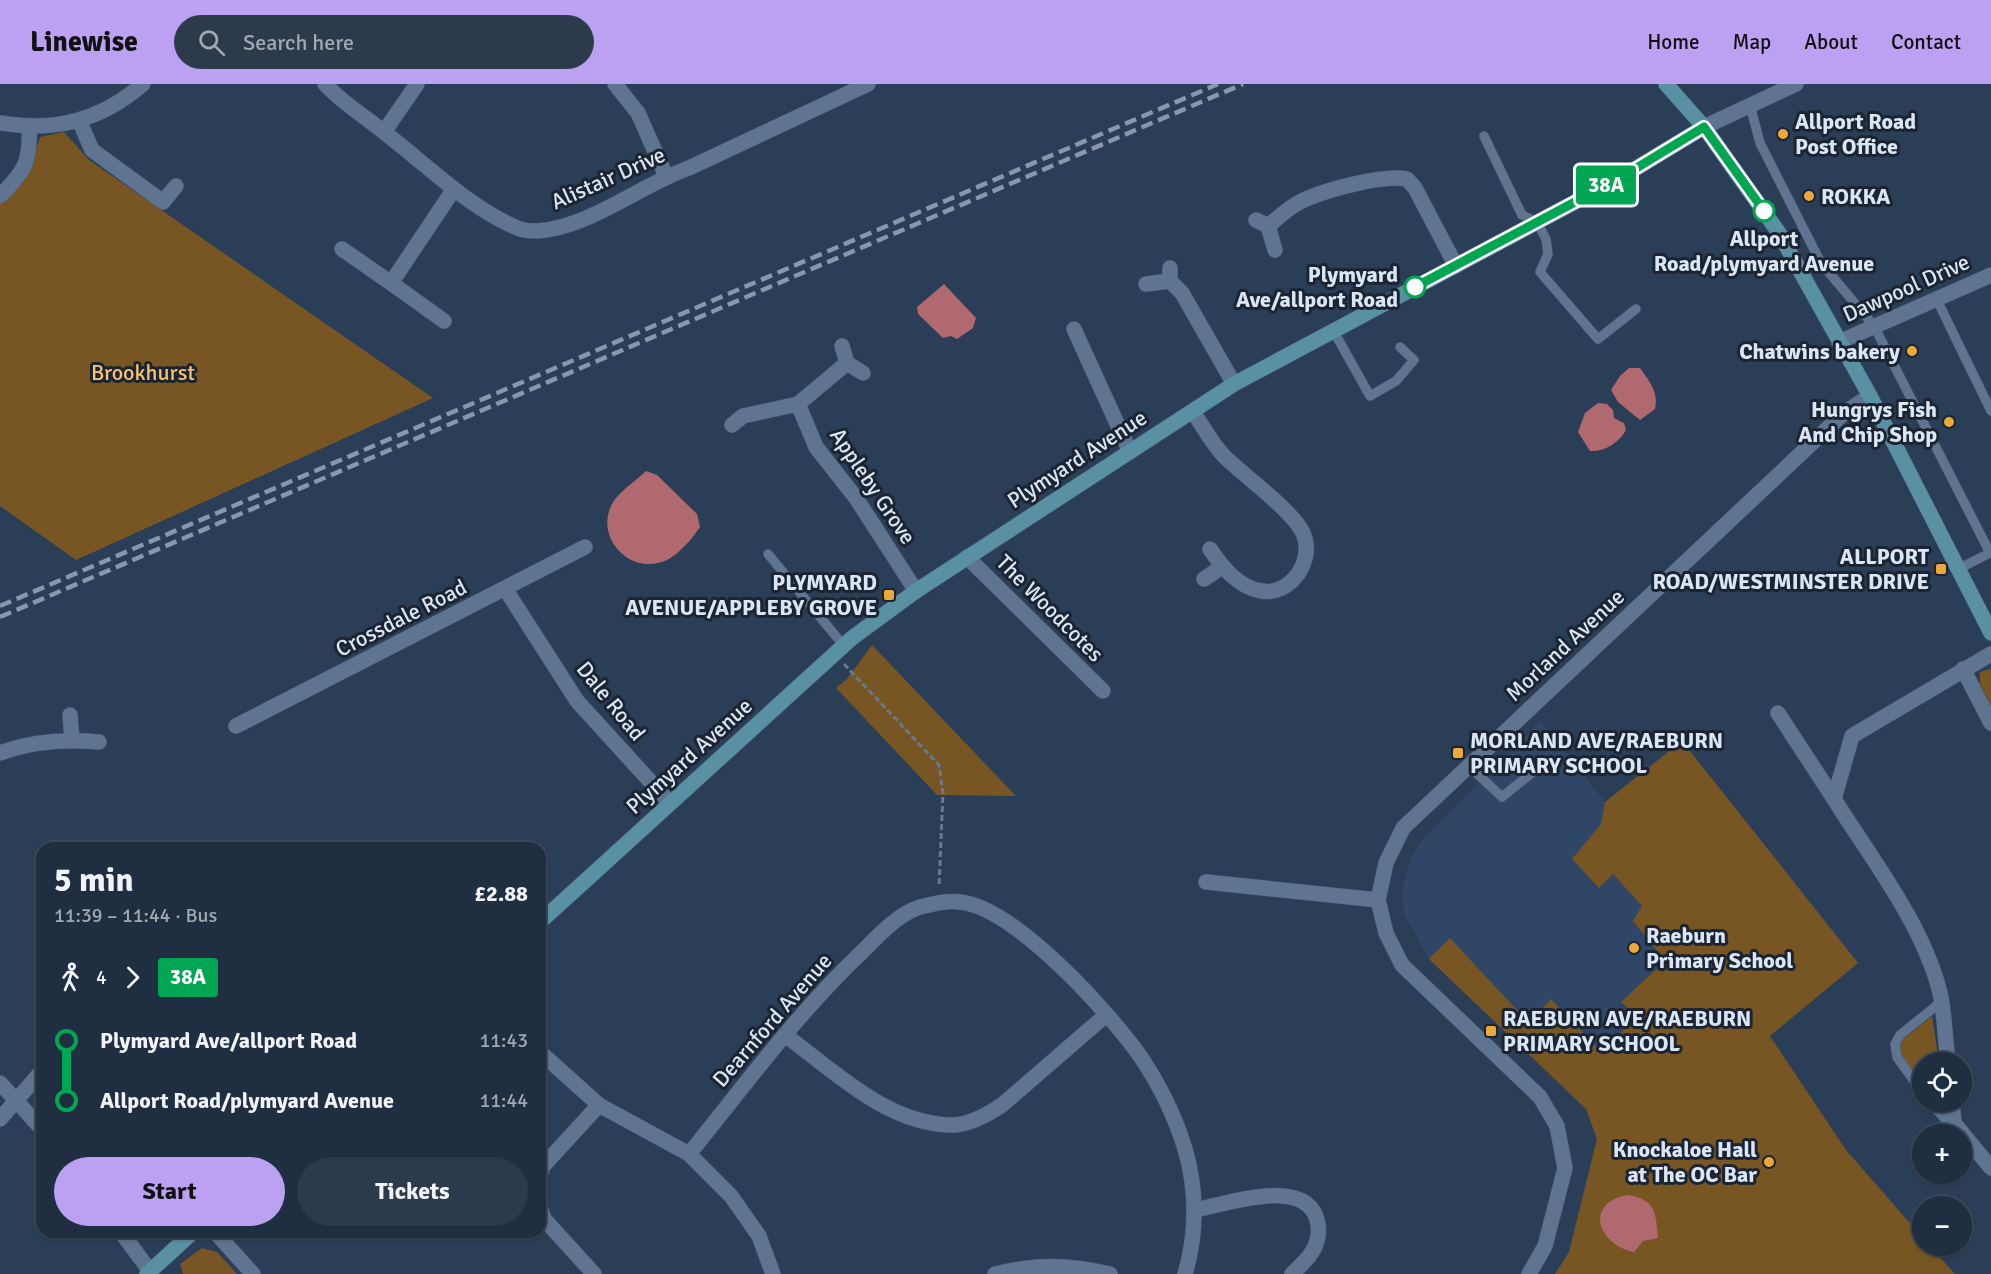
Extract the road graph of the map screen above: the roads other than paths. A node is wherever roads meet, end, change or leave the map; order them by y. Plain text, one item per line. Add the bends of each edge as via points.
1 (143, 84) edge
2 (325, 84) edge
3 (417, 84) edge
4 (615, 84) edge
5 (868, 84) edge
6 (1666, 84) edge
7 (1795, 84) edge
8 (1750, 105) junction
9 (79, 120) junction
10 (0, 123) edge
11 (1704, 127) junction
12 (29, 128) junction
13 (384, 132) junction
14 (1484, 136) dead end
15 (666, 176) junction
16 (176, 186) dead end
17 (454, 189) junction
18 (0, 196) edge
19 (1537, 222) junction
20 (342, 249) dead end
21 (1275, 250) dead end
22 (1456, 266) junction
23 (1991, 275) edge
24 (392, 283) junction
25 (1146, 284) dead end
26 (1937, 300) junction
27 (1636, 309) dead end
28 (444, 321) dead end
29 (1874, 326) junction
30 (1074, 329) dead end
31 (1333, 330) junction
32 (1839, 342) junction
33 (842, 346) dead end
34 (1400, 347) dead end
35 (847, 363) junction
36 (863, 373) dead end
37 (1234, 384) junction
38 (1870, 396) junction
39 (798, 404) junction
40 (1991, 411) edge
41 (1192, 412) junction
42 (737, 415) dead end
43 (1130, 452) junction
44 (585, 547) dead end
45 (1210, 549) dead end
46 (768, 554) dead end
47 (967, 557) junction
48 (1222, 567) junction
49 (1960, 568) junction
50 (1204, 579) dead end
51 (506, 590) junction
52 (916, 591) junction
53 (1991, 633) edge
54 (839, 650) junction
55 (1991, 654) edge
56 (1964, 669) junction
57 (1103, 691) dead end
58 (1778, 713) dead end
59 (70, 715) dead end
60 (1991, 723) edge
61 (236, 726) dead end
62 (72, 740) junction
63 (99, 741) dead end
64 (0, 753) edge
65 (1469, 766) junction
66 (1539, 767) dead end
67 (1834, 799) junction
68 (670, 803) junction
69 (1206, 882) dead end
70 (1378, 900) junction
71 (546, 917) edge
72 (1941, 1002) junction
73 (1106, 1015) junction
74 (785, 1035) junction
75 (1947, 1052) edge
76 (546, 1057) edge
77 (36, 1078) edge
78 (1912, 1078) edge
79 (0, 1083) edge
80 (17, 1101) junction
81 (599, 1105) junction
82 (1939, 1112) edge
83 (1953, 1112) edge
84 (0, 1119) edge
85 (36, 1122) edge
86 (1954, 1123) junction
87 (689, 1154) junction
88 (546, 1163) edge
89 (1991, 1168) edge
90 (1196, 1210) junction
91 (546, 1221) edge
92 (125, 1238) edge
93 (186, 1238) edge
94 (220, 1238) edge
95 (149, 1272) edge
96 (253, 1274) edge
97 (594, 1274) edge
98 (773, 1274) edge
99 (995, 1274) edge
100 (1110, 1274) edge
101 (1185, 1274) edge
102 (1292, 1274) edge
103 (1528, 1274) edge

1 - 9 street via 89,119
2 - 13 street, Alistair Drive via 338,99
3 - 13 street
4 - 15 street via 638,113
5 - 15 street, Alistair Drive
6 - 11 street
7 - 8 street
8 - 11 street
8 - 29 lane via 1760,143 1821,263
9 - 12 street
9 - 16 street via 92,150 163,202
10 - 12 street
11 - 19 street, Plymyard Avenue
11 - 32 street via 1779,233
12 - 18 street via 30,152 17,179
13 - 17 street, Alistair Drive
14 - 19 lane via 1522,215
15 - 17 street, Alistair Drive via 570,225 536,231 516,228
17 - 24 street
19 - 22 street, Plymyard Avenue
19 - 27 lane via 1548,254 1540,272 1598,339
20 - 24 street
21 - 22 street via 1262,223 1298,202 1381,177 1407,179
22 - 31 street, Plymyard Avenue
23 - 26 street, Dawpool Drive
24 - 28 street
25 - 37 street via 1170,274
26 - 29 street, Dawpool Drive
26 - 40 lane
29 - 32 street, Dawpool Drive
29 - 49 lane via 1990,553
30 - 43 street
31 - 34 lane via 1370,396 1396,381 1414,360
31 - 37 street, Plymyard Avenue
32 - 38 street
33 - 35 street
35 - 36 street
35 - 39 street
37 - 41 street, Plymyard Avenue
38 - 49 street
38 - 65 street, Morland Avenue via 1844,413
39 - 42 street
39 - 52 street, Appleby Grove via 816,447 856,498
41 - 43 street, Plymyard Avenue
41 - 48 street via 1222,455 1302,532 1308,553 1298,575 1282,586 1263,591 1245,586
43 - 47 street, Plymyard Avenue
44 - 51 street, Crossdale Road
45 - 48 street
46 - 54 lane
47 - 52 street, Plymyard Avenue
47 - 57 street, The Woodcotes
48 - 50 street
49 - 53 street
51 - 61 street, Crossdale Road
51 - 68 street, Dale Road via 577,701
52 - 54 street, Plymyard Avenue
54 - 68 street, Plymyard Avenue
55 - 56 street
56 - 60 street
56 - 67 street via 1852,736
58 - 67 street
59 - 62 street
62 - 63 street
62 - 64 street
65 - 66 lane via 1502,797
65 - 70 street, Morland Avenue via 1403,828 1386,863
67 - 72 street via 1915,928 1930,960
68 - 71 street, Plymyard Avenue
69 - 70 street
70 - 103 street, Morland Avenue via 1386,933 1402,965 1540,1097 1557,1126 1565,1168 1545,1246
72 - 75 street
72 - 78 lane via 1894,1044 1897,1057
73 - 74 street via 1002,1105 984,1117 952,1126 915,1119 883,1107
73 - 74 street, Dearnford Avenue via 1062,968 1010,923 988,910 961,902 938,903 917,908 889,926 823,989
73 - 90 street, Dearnford Avenue via 1139,1055 1167,1101 1186,1150
74 - 87 street, Dearnford Avenue
76 - 81 street
77 - 80 street
79 - 80 street
80 - 84 street
80 - 85 street
81 - 87 street
81 - 88 street
82 - 86 lane
83 - 86 street
86 - 89 street
87 - 98 street via 731,1196 759,1236
90 - 101 street, Dearnford Avenue
90 - 102 street via 1277,1195 1297,1197 1309,1204 1317,1216 1317,1246
91 - 97 street
92 - 95 street
93 - 95 street
94 - 96 street
99 - 100 street via 1058,1265

